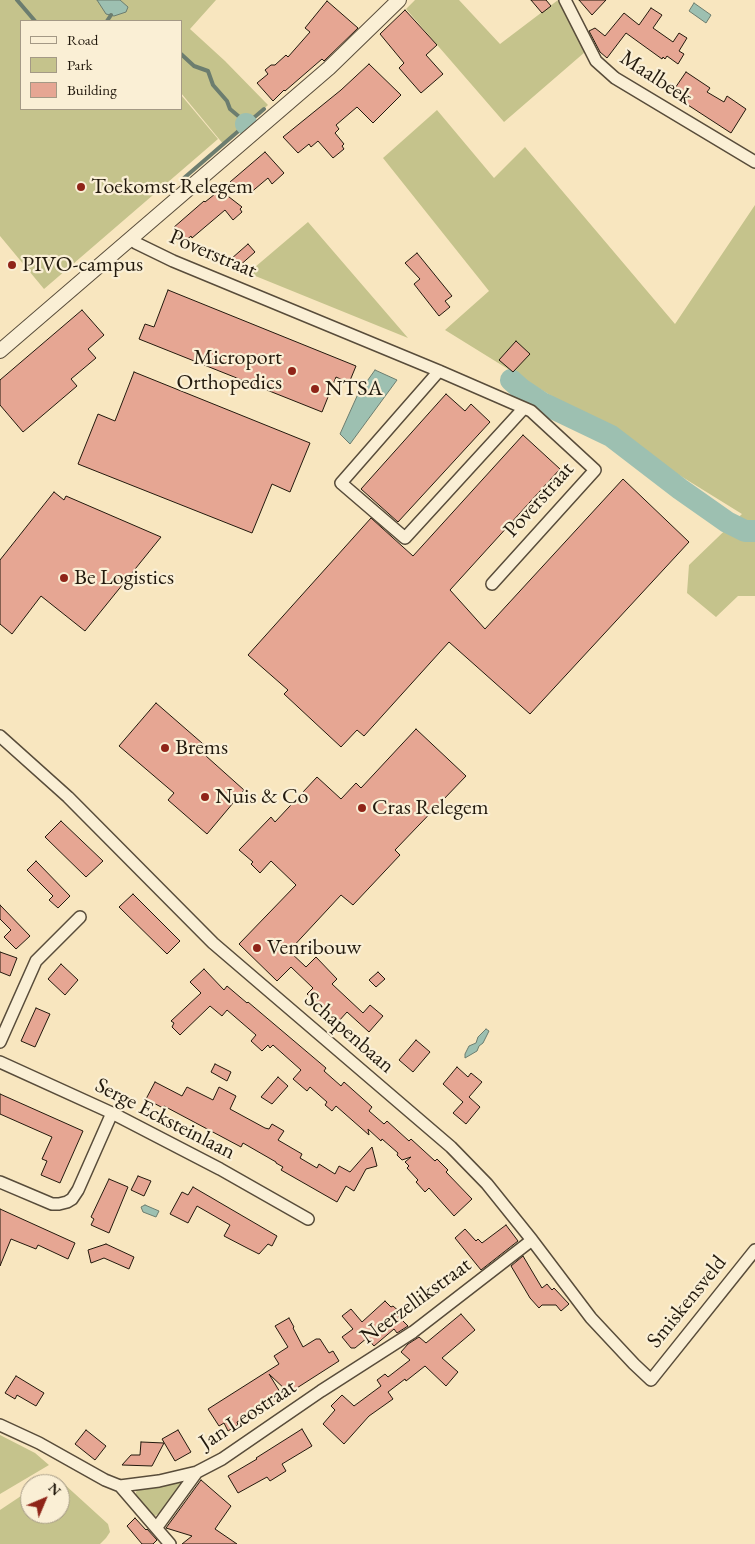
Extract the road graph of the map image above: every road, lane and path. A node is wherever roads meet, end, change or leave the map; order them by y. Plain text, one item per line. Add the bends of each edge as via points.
1 (399, 0) edge
2 (565, 0) edge
3 (755, 162) edge
4 (131, 239) junction
5 (0, 351) edge
6 (439, 371) junction
7 (524, 408) junction
8 (492, 584) dead end
9 (0, 736) edge
10 (80, 917) dead end
11 (0, 1042) edge
12 (0, 1062) edge
13 (112, 1113) junction
14 (0, 1182) edge
15 (308, 1218) dead end
16 (532, 1240) junction
17 (755, 1250) edge
18 (651, 1380) joint
19 (321, 1391) joint
20 (0, 1425) edge
21 (197, 1472) junction
22 (120, 1486) junction
23 (157, 1528) junction
24 (170, 1544) edge

1 - 4 street via 329,68
2 - 3 street, Maalbeek via 596,61 615,78
4 - 5 street
4 - 6 street, Poverstraat via 172,261
6 - 7 street, Poverstraat
6 - 7 street via 341,483 405,538
7 - 8 street, Poverstraat via 595,470
9 - 16 street, Schapenbaan via 68,797 213,943 451,1147 487,1184
10 - 11 street via 36,961
12 - 13 street, Serge Ecksteinlaan
13 - 14 street via 72,1199 52,1204
13 - 15 street, Serge Ecksteinlaan
16 - 18 street, Schapenbaan via 591,1318
16 - 19 street, Neerzellikstraat via 413,1332
17 - 18 street, Smiskensveld
19 - 21 street, Jan Leostraat via 222,1459
20 - 22 street
21 - 22 street, Jan Leostraat
21 - 23 street, Jan Leostraat
22 - 23 street
23 - 24 street

